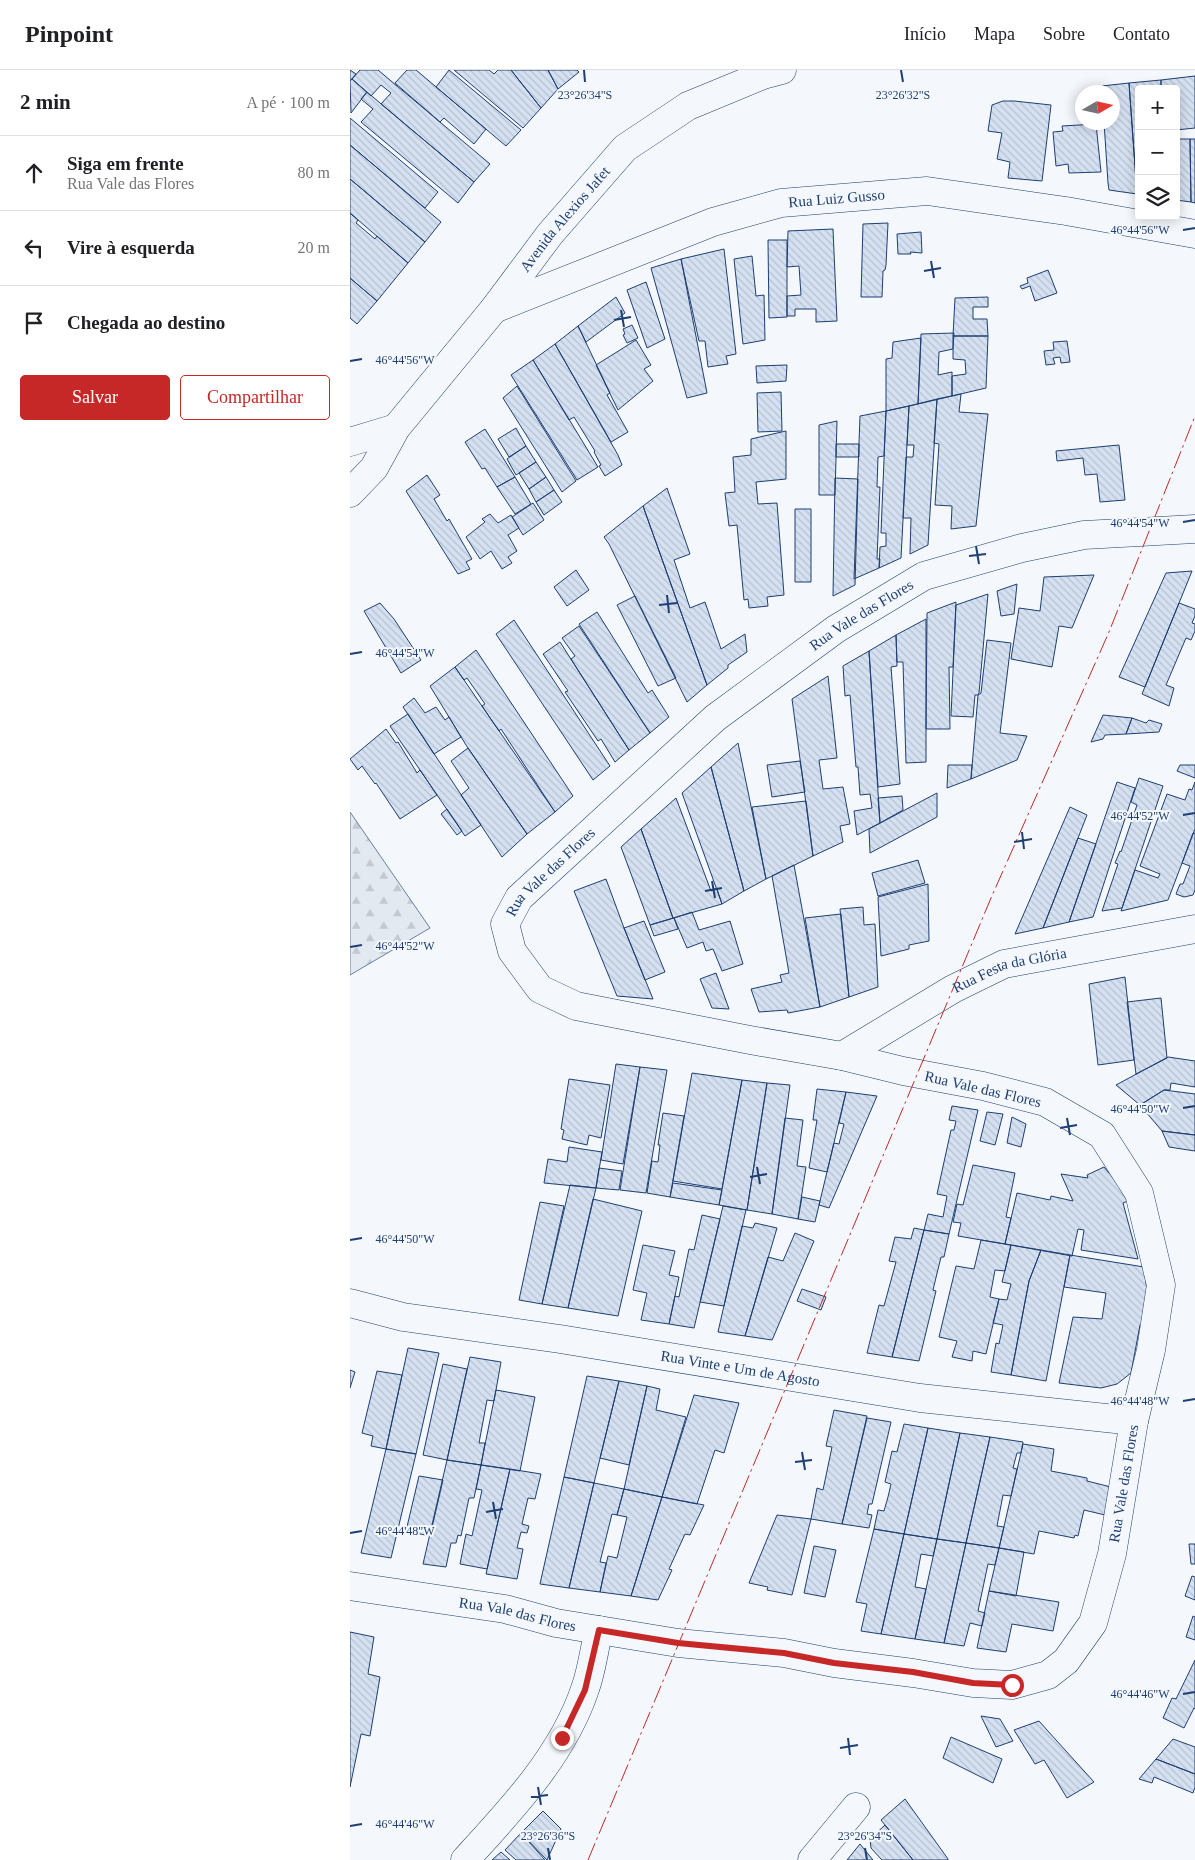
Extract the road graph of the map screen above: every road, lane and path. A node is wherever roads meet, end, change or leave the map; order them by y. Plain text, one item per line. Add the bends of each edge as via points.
1 (782, 70) edge
2 (1195, 234) edge
3 (494, 309) junction
4 (396, 428) junction
5 (350, 442) edge
6 (350, 493) edge
7 (1195, 530) edge
8 (1195, 929) edge
9 (842, 1056) junction
10 (350, 1303) edge
11 (1134, 1421) junction
12 (350, 1586) edge
13 (599, 1630) junction
14 (856, 1808) dead end
15 (465, 1860) edge
16 (812, 1860) edge

1 - 3 street, Avenida Alexios Jafet via 763,74 688,106 625,148 550,234
2 - 3 street, Rua Luiz Gusso via 1066,210 927,191 781,204 713,222
3 - 4 street, Avenida Alexios Jafet
4 - 5 street
4 - 6 street, Avenida Alexios Jafet via 374,468
7 - 9 street, Rua Vale das Flores via 1084,535 1022,548 924,576 836,629 715,718 519,898 505,924 512,952 540,989 576,1006
8 - 9 street, Rua Festa da Glória via 1004,964 953,989
9 - 11 street, Rua Vale das Flores via 1045,1102 1102,1135 1139,1193 1161,1285 1151,1350
10 - 11 street, Rua Vinte e Um de Agosto via 403,1317 560,1339 920,1398
11 - 13 street, Rua Vale das Flores via 1112,1554 1093,1623 1066,1661 1048,1675 1012,1685 973,1683 784,1653 678,1643
12 - 13 street, Rua Vale das Flores via 505,1609 556,1623
13 - 15 street via 585,1690 562,1738 518,1801
14 - 16 street

